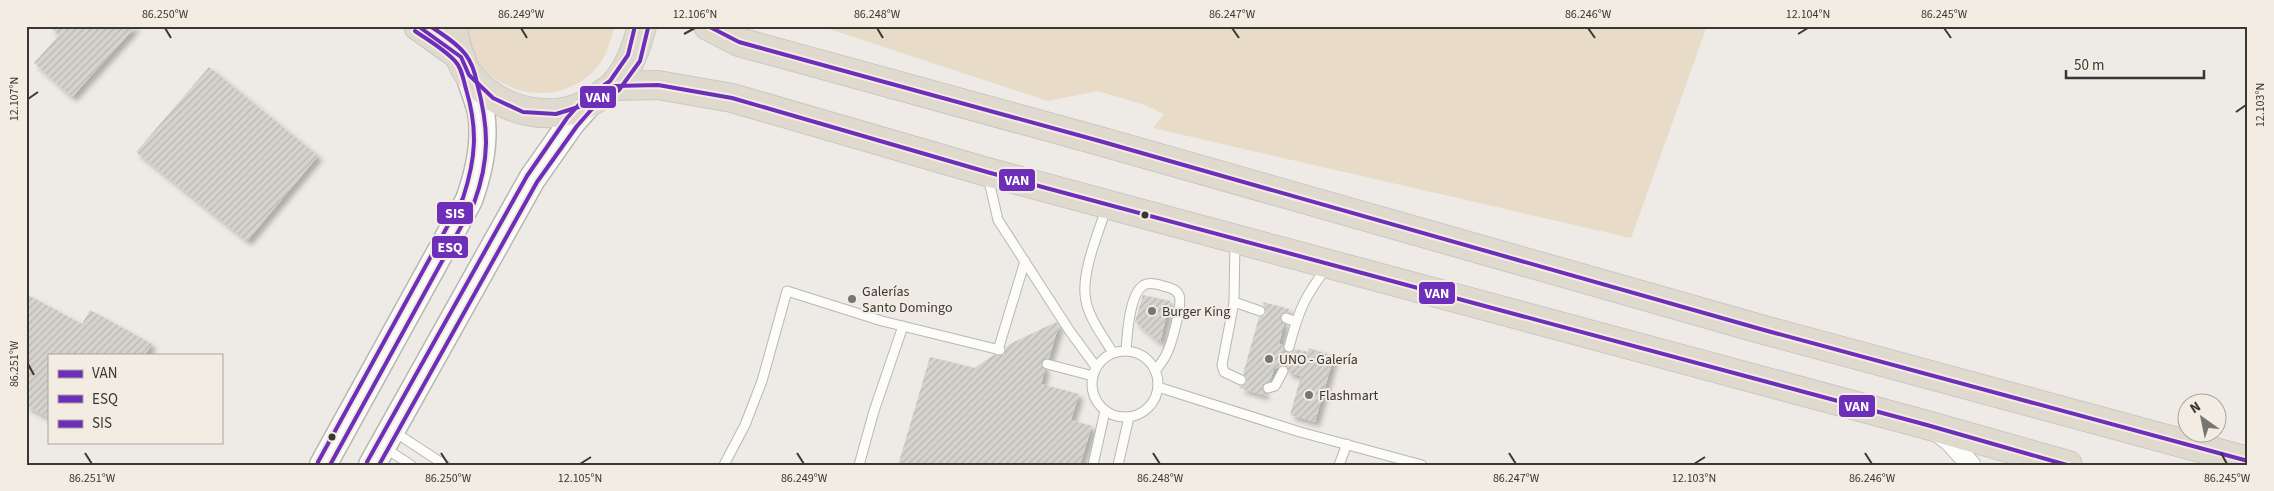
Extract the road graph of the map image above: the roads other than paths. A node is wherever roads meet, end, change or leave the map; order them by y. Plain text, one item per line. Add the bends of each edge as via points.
1 (418, 26) edge
2 (452, 26) edge
3 (642, 26) edge
4 (708, 26) edge
5 (465, 66) junction
6 (614, 86) junction
7 (588, 104) junction
8 (987, 172) junction
9 (1107, 204) junction
10 (1235, 238) junction
11 (1025, 261) junction
12 (1330, 264) junction
13 (1234, 302) junction
14 (1260, 311) dead end
15 (1286, 318) dead end
16 (1296, 322) junction
17 (903, 326) junction
18 (1289, 348) dead end
19 (1126, 351) junction
20 (1113, 353) junction
21 (1047, 364) dead end
22 (1155, 371) junction
23 (1283, 371) dead end
24 (1095, 372) junction
25 (1241, 380) dead end
26 (1158, 387) junction
27 (1268, 388) dead end
28 (1105, 411) junction
29 (1129, 417) junction
30 (1927, 425) junction
31 (1347, 444) junction
32 (382, 448) edge
33 (2248, 461) edge
34 (2049, 463) edge
35 (323, 465) edge
36 (411, 465) edge
37 (445, 465) edge
38 (724, 465) edge
39 (859, 465) edge
40 (1093, 465) edge
41 (1118, 465) edge
42 (1339, 465) edge
43 (1422, 465) edge
44 (1971, 465) edge

1 - 5 highway
2 - 5 highway
3 - 6 highway via 634,58
4 - 33 highway via 739,42 1764,330
5 - 7 highway via 493,98 523,112 556,114
5 - 35 main road via 481,112 482,144 478,174 469,200
6 - 7 highway
6 - 8 highway via 658,85 732,98
7 - 32 main road via 532,179
8 - 9 highway
8 - 11 lane via 998,220
9 - 10 highway
9 - 20 lane via 1086,275 1085,294 1089,312
10 - 12 highway
10 - 13 lane
11 - 17 lane via 999,350
11 - 24 lane
12 - 16 lane via 1306,295
12 - 30 highway
13 - 14 lane
13 - 25 lane via 1222,365 1224,372
15 - 16 lane
16 - 18 lane
17 - 38 lane via 787,291 762,381 745,425
17 - 39 lane
19 - 20 lane
19 - 22 lane via 1143,357
19 - 22 lane via 1137,293 1144,285 1172,288 1179,295 1179,304 1170,344
20 - 24 lane
21 - 24 lane
22 - 26 lane
23 - 27 lane via 1275,386
24 - 28 lane via 1091,386 1093,395
26 - 29 lane via 1148,407
26 - 31 lane via 1252,418
28 - 29 lane
28 - 40 lane
29 - 41 lane
30 - 34 highway
30 - 44 street via 1949,441
31 - 42 lane
31 - 43 lane
32 - 36 lane
32 - 37 lane

